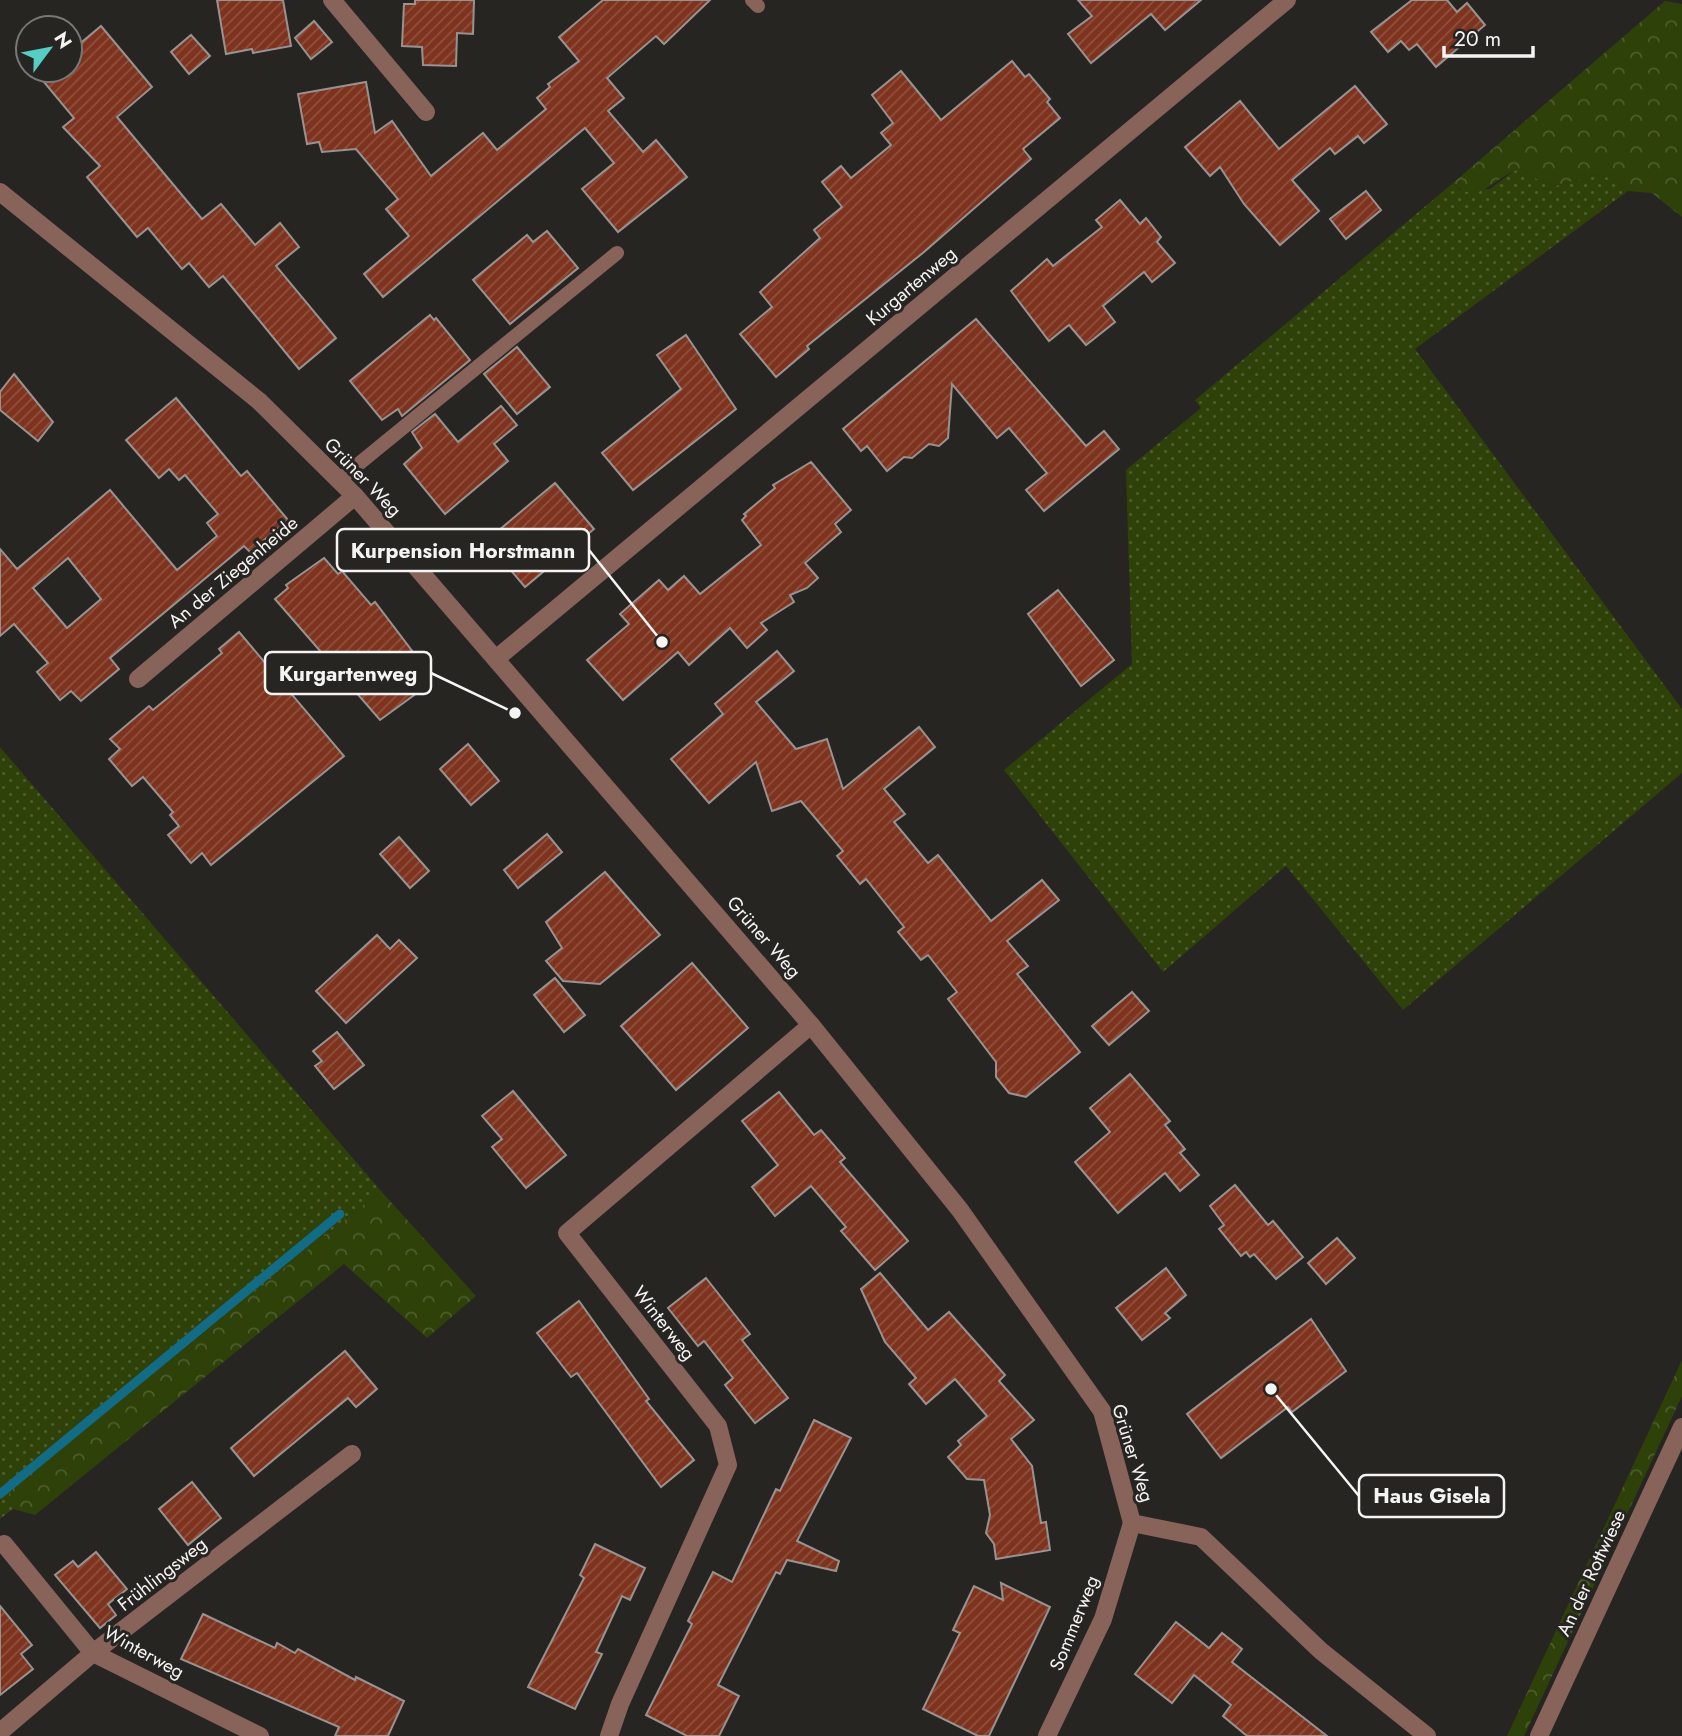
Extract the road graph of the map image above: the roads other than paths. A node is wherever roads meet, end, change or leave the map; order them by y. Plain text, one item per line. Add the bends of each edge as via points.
1 (332, 0) edge
2 (1287, 0) edge
3 (426, 112) dead end
4 (0, 192) edge
5 (617, 253) dead end
6 (339, 480) junction
7 (355, 496) junction
8 (497, 658) junction
9 (138, 679) dead end
10 (811, 1025) junction
11 (1682, 1427) edge
12 (352, 1454) dead end
13 (1132, 1523) junction
14 (4, 1544) dead end
15 (93, 1653) junction
16 (0, 1732) edge
17 (260, 1736) edge
18 (609, 1736) edge
19 (1047, 1736) edge
20 (1427, 1736) edge
21 (1539, 1736) edge

1 - 3 street
2 - 8 street, Kurgartenweg
4 - 6 street, Grüner Weg via 259,401
5 - 6 lane
6 - 7 street, Grüner Weg
7 - 8 street, Grüner Weg
7 - 9 street, An der Ziegenheide
8 - 10 street, Grüner Weg
10 - 13 street, Grüner Weg via 960,1210 1102,1411
10 - 18 street, Winterweg via 568,1233 719,1426 728,1465
11 - 21 street, An der Rottwiese
12 - 15 street, Frühlingsweg
13 - 19 street, Sommerweg via 1103,1619
13 - 20 street, Grüner Weg via 1201,1537 1321,1651
14 - 15 street, Winterweg
15 - 16 street, Frühlingsweg
15 - 17 street, Winterweg

